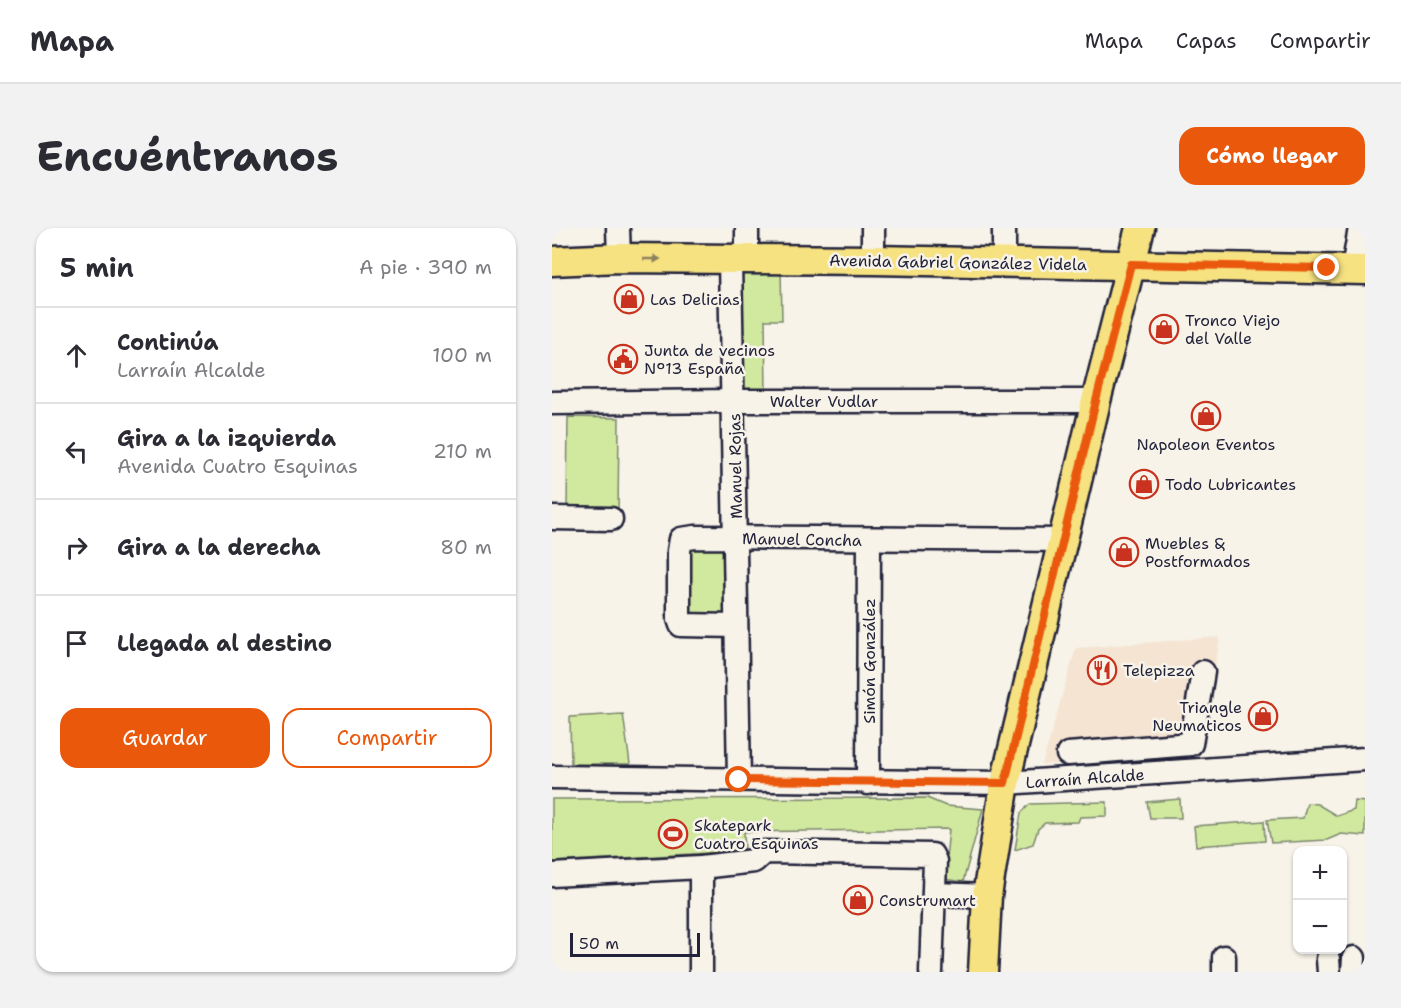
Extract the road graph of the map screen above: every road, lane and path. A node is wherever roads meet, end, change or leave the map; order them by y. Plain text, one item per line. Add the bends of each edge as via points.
1 (618, 228) edge
2 (747, 228) edge
3 (873, 228) edge
4 (1005, 228) edge
5 (1140, 228) edge
6 (1359, 228) edge
7 (619, 258) junction
8 (739, 259) junction
9 (873, 260) junction
10 (552, 261) edge
11 (1004, 264) junction
12 (1131, 264) junction
13 (1359, 269) edge
14 (734, 401) junction
15 (1096, 401) junction
16 (552, 403) edge
17 (552, 518) edge
18 (611, 519) dead end
19 (736, 538) junction
20 (869, 540) junction
21 (1064, 540) junction
22 (736, 626) junction
23 (1203, 672) dead end
24 (1191, 744) junction
25 (1068, 754) dead end
26 (1365, 759) edge
27 (1187, 771) junction
28 (552, 777) edge
29 (739, 780) junction
30 (868, 783) junction
31 (1005, 783) junction
32 (701, 867) junction
33 (552, 875) edge
34 (934, 894) junction
35 (987, 896) junction
36 (701, 972) edge
37 (931, 972) edge
38 (983, 972) edge

1 - 7 street
2 - 8 street, Manuel Rojas
3 - 9 street
4 - 11 street
5 - 12 main road
6 - 13 street
7 -> 8 main road, Avenida Gabriel González Videla
7 - 10 main road, Avenida Gabriel González Videla
8 - 9 main road, Avenida Gabriel González Videla
8 - 14 street, Manuel Rojas
9 - 11 main road, Avenida Gabriel González Videla
11 - 12 main road, Avenida Gabriel González Videla
12 - 13 main road, Avenida Gabriel González Videla
12 - 15 main road
14 - 15 street, Walter Vudlar
14 - 16 street, Walter Vudlar
14 - 19 street, Manuel Rojas
15 - 21 main road
17 - 18 street
19 - 20 street, Manuel Concha
19 - 22 street, Manuel Rojas
19 - 22 street, Manuel Concha via 681,539 679,619 681,626
20 - 21 street, Manuel Concha
20 - 30 street, Simón González
21 - 31 main road
22 - 29 street, Manuel Rojas
23 - 24 street
24 - 25 street
24 - 27 street
26 - 27 street, Larraín Alcalde
27 - 31 street, Larraín Alcalde
28 - 29 street, Larraín Alcalde
29 - 30 street, Larraín Alcalde
30 - 31 street, Larraín Alcalde
31 - 35 main road
32 - 33 street
32 - 34 street via 754,861 764,852 932,855
32 - 36 street
34 - 35 street
34 - 37 street
35 - 38 main road

